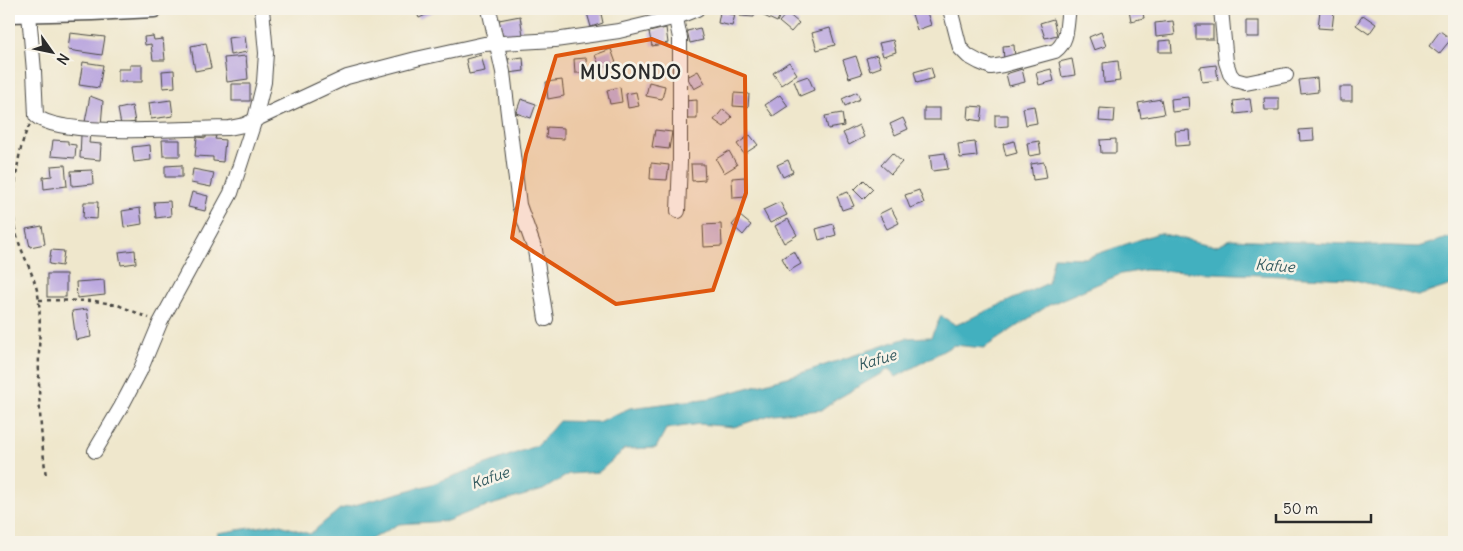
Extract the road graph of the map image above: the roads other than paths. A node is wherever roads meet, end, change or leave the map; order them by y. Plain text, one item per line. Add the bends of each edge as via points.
1 (154, 9) edge
2 (262, 9) edge
3 (489, 9) edge
4 (697, 9) edge
5 (950, 9) edge
6 (1069, 9) edge
7 (1221, 9) edge
8 (676, 13) edge
9 (9, 14) edge
10 (29, 14) junction
11 (498, 43) junction
12 (1286, 75) dead end
13 (255, 119) junction
14 (678, 211) dead end
15 (546, 319) dead end
16 (95, 452) dead end

1 - 10 street
2 - 13 street via 266,54 264,82
3 - 11 street
4 - 8 street
5 - 6 street via 960,48 968,56 991,67 1060,48 1066,36
7 - 12 street via 1226,62 1235,80 1246,83
8 - 11 street via 619,31 556,40
8 - 14 street via 680,38
9 - 10 street
10 - 13 street via 36,116 40,120 89,130 110,130 229,128
11 - 13 street via 347,77
11 - 15 street via 519,205 536,250
13 - 16 street via 231,193

